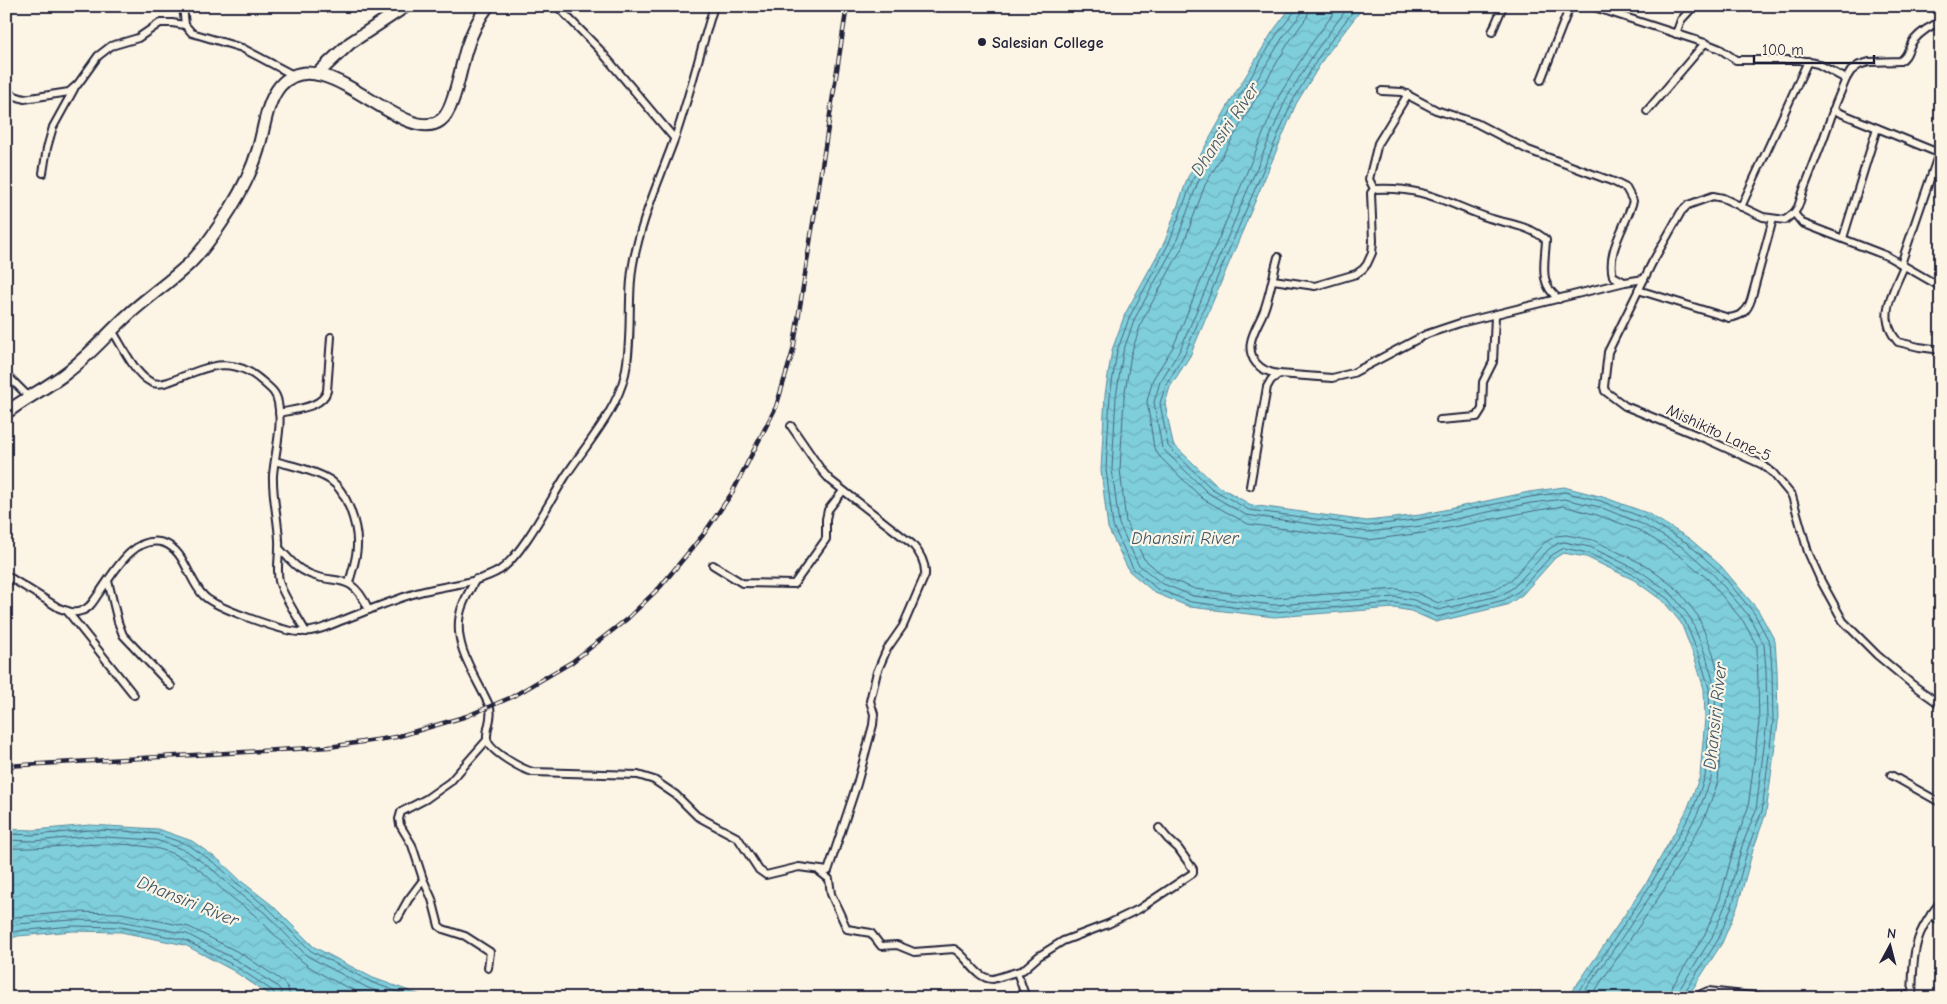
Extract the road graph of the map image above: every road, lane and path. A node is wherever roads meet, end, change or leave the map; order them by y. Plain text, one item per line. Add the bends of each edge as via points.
1 (183, 6) edge
2 (406, 6) edge
3 (488, 6) edge
4 (557, 6) edge
5 (714, 6) edge
6 (1503, 6) edge
7 (1570, 6) edge
8 (1591, 6) edge
9 (1694, 6) edge
10 (1941, 22) edge
11 (185, 24) junction
12 (1492, 32) dead end
13 (1676, 34) junction
14 (1705, 43) junction
15 (1808, 61) junction
16 (317, 74) junction
17 (295, 76) junction
18 (1846, 79) junction
19 (1541, 80) dead end
20 (74, 88) junction
21 (1382, 91) dead end
22 (6, 93) edge
23 (1408, 94) junction
24 (1647, 110) dead end
25 (1833, 110) junction
26 (1877, 128) junction
27 (674, 138) junction
28 (1940, 152) edge
29 (43, 173) dead end
30 (1374, 189) junction
31 (1741, 207) junction
32 (1794, 214) junction
33 (1773, 219) junction
34 (1843, 238) junction
35 (1278, 257) dead end
36 (1902, 265) junction
37 (1644, 279) junction
38 (1273, 280) junction
39 (1625, 282) junction
40 (1941, 287) edge
41 (1638, 290) junction
42 (1559, 299) junction
43 (1495, 316) junction
44 (112, 330) junction
45 (331, 337) dead end
46 (1941, 350) edge
47 (6, 374) edge
48 (1279, 374) junction
49 (29, 397) junction
50 (6, 413) edge
51 (280, 413) junction
52 (1440, 420) dead end
53 (791, 426) dead end
54 (275, 461) junction
55 (1250, 486) dead end
56 (843, 491) junction
57 (279, 548) junction
58 (713, 565) dead end
59 (6, 575) edge
60 (476, 579) junction
61 (108, 581) junction
62 (349, 583) junction
63 (370, 610) junction
64 (67, 611) junction
65 (306, 632) junction
66 (171, 686) dead end
67 (134, 695) dead end
68 (1941, 705) edge
69 (487, 740) junction
70 (1891, 775) dead end
71 (1941, 803) edge
72 (1159, 828) dead end
73 (817, 870) junction
74 (423, 880) junction
75 (1941, 900) edge
76 (1931, 914) junction
77 (398, 918) dead end
78 (1941, 922) edge
79 (488, 968) dead end
80 (1017, 972) junction
81 (1912, 996) edge
82 (1026, 998) edge
83 (1700, 998) edge
84 (1771, 998) edge
85 (1822, 998) edge

1 - 11 street
2 - 16 highway via 350,44
3 - 16 highway via 470,40 449,111 442,120 433,124 422,125 404,119 335,80
4 - 27 street via 599,49
5 - 27 street
6 - 12 street
7 - 19 street
8 - 13 street
9 - 13 street via 1681,20
10 - 18 street via 1913,40 1904,59 1859,65
11 - 17 street via 192,33 242,48
11 - 20 street via 160,23 138,38 111,46 98,56
13 - 14 street
14 - 15 street via 1736,60
14 - 24 street
15 - 18 street
15 - 31 street
16 - 17 highway
17 - 44 highway via 280,86 273,97 254,163 215,232 192,262
18 - 25 street
20 - 22 street via 63,94 30,99
20 - 29 street via 53,127
21 - 23 street
23 - 30 street via 1378,143 1369,179
23 - 39 street via 1436,110 1476,123 1528,150 1626,188 1633,201 1611,265 1613,276
25 - 26 street
25 - 32 street
26 - 28 street
26 - 34 street
27 - 60 street via 636,250 630,286 627,363 619,394 516,553 500,570
28 - 36 street
30 - 38 street via 1370,200 1372,253 1363,268 1356,274 1315,286
30 - 42 street via 1418,191 1538,233 1546,240 1546,286
31 - 33 street
31 - 37 street via 1713,196 1688,205 1673,224
32 - 33 street via 1785,220
32 - 34 street via 1802,223
33 - 41 street via 1751,300 1742,314 1729,318
34 - 36 street
35 - 38 street
36 - 40 street
36 - 46 street via 1886,311 1889,327 1898,342
37 - 39 street
37 - 41 street
38 - 48 street via 1250,350 1261,368
39 - 42 street
41 - 68 street, Mishikito Lane-5 via 1606,356 1605,391 1624,406 1706,439 1762,465 1772,473 1792,496 1811,560 1843,621 1877,655
42 - 43 street
43 - 48 street via 1427,334 1353,373 1332,378
43 - 52 street via 1493,362 1483,382 1482,409 1477,417
44 - 49 highway via 68,372
44 - 51 street via 139,372 151,383 168,382 216,365 235,365 272,389 277,396
45 - 51 street via 325,398
47 - 49 street
48 - 55 street via 1267,388
49 - 50 highway
51 - 54 street
53 - 56 street via 822,471
54 - 57 street via 273,482
54 - 62 street via 319,475 343,492 357,539
56 - 58 street via 828,510 826,539 794,584 742,583
56 - 73 street via 912,544 922,560 925,575 903,626 887,649 877,672 870,701 874,721 857,784 830,868 828,871
57 - 62 street via 302,570
57 - 65 street via 280,586
59 - 64 street
60 - 63 street via 426,590
60 - 69 street via 460,616 460,639 490,707
61 - 64 street via 86,609
61 - 65 street via 138,546 163,543 174,548 200,592 217,605 286,629
61 - 66 street via 123,634
62 - 63 street via 363,595
63 - 65 street
64 - 67 street
69 - 73 street via 493,748 526,770 638,775 654,780 676,795 697,816 738,838 766,876 794,868
69 - 74 street via 450,782 399,816
70 - 71 street
72 - 80 street via 1178,848 1193,874 1140,909 1063,941
73 - 80 street via 829,879 830,894 845,927 873,934 879,946 897,945 910,952 954,949 988,979
74 - 77 street
74 - 79 street via 439,926 487,949 490,954
75 - 76 street
76 - 78 street
76 - 81 street via 1917,942
80 - 82 street
81 - 85 street
83 - 84 street via 1708,991

